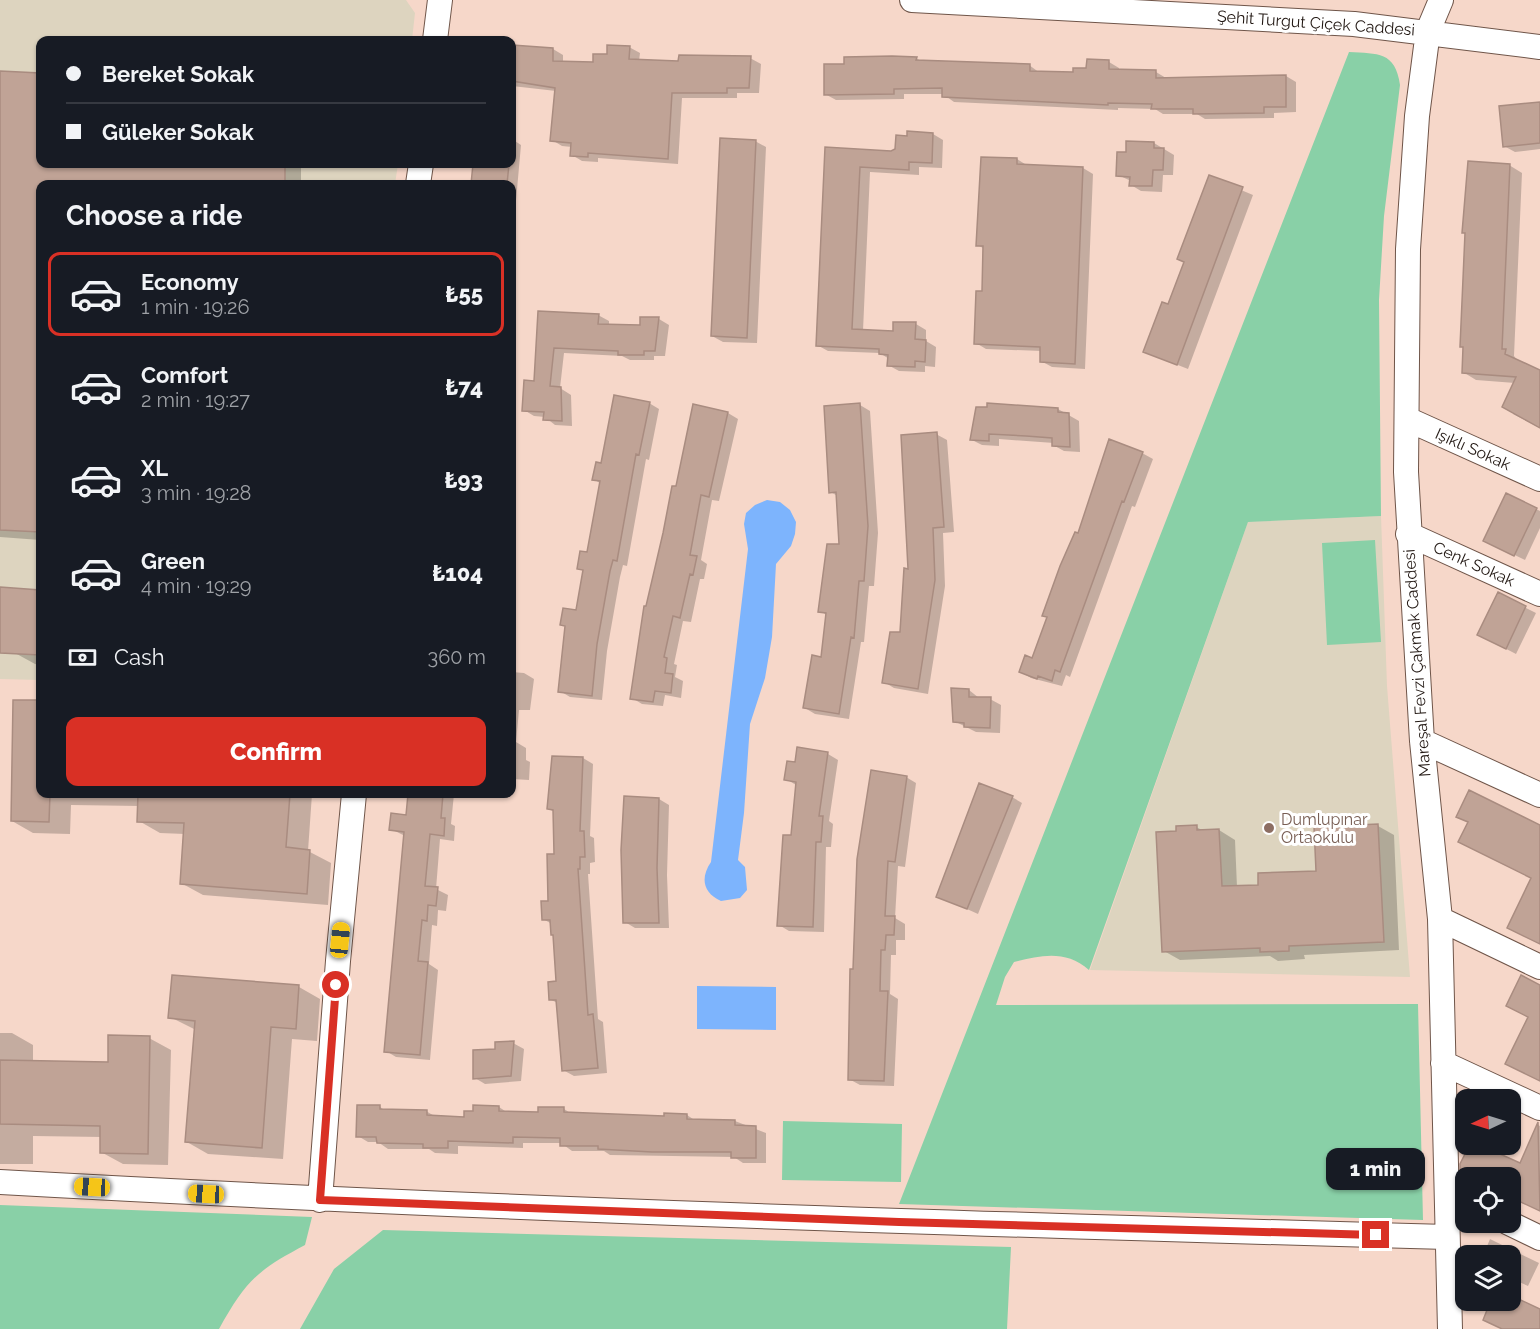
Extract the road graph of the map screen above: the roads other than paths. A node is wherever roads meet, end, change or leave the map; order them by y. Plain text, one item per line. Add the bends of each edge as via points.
1 (440, 0) edge
2 (912, 0) edge
3 (1441, 0) edge
4 (1136, 6) edge
5 (1428, 31) junction
6 (436, 36) edge
7 (1540, 47) edge
8 (1407, 419) junction
9 (1540, 479) edge
10 (1408, 534) junction
11 (1540, 594) edge
12 (1422, 741) junction
13 (1540, 795) edge
14 (354, 798) edge
15 (1440, 919) junction
16 (1540, 967) edge
17 (1443, 1063) junction
18 (1540, 1108) edge
19 (0, 1182) edge
20 (1455, 1188) edge
21 (320, 1200) junction
22 (1455, 1202) edge
23 (1521, 1229) edge
24 (1447, 1237) junction
25 (1540, 1238) edge
26 (1450, 1329) edge

1 - 6 street
2 - 4 street, Şehit Turgut Çiçek Caddesi
3 - 5 street, Mareşal Fevzi Çakmak Caddesi
4 - 5 street, Şehit Turgut Çiçek Caddesi
5 - 7 street, Şehit Turgut Çiçek Caddesi
5 - 8 street, Mareşal Fevzi Çakmak Caddesi via 1417,116 1409,238
8 - 9 street, Işıklı Sokak
8 - 10 street, Mareşal Fevzi Çakmak Caddesi
10 - 11 street, Cenk Sokak
10 - 12 street, Mareşal Fevzi Çakmak Caddesi
12 - 13 street
12 - 15 street, Mareşal Fevzi Çakmak Caddesi
14 - 21 street
15 - 16 street
15 - 17 street, Mareşal Fevzi Çakmak Caddesi
17 - 18 street
17 - 20 street, Mareşal Fevzi Çakmak Caddesi
19 - 21 street
21 - 24 street
22 - 24 street, Mareşal Fevzi Çakmak Caddesi
23 - 25 street
24 - 26 street, Mareşal Fevzi Çakmak Caddesi

